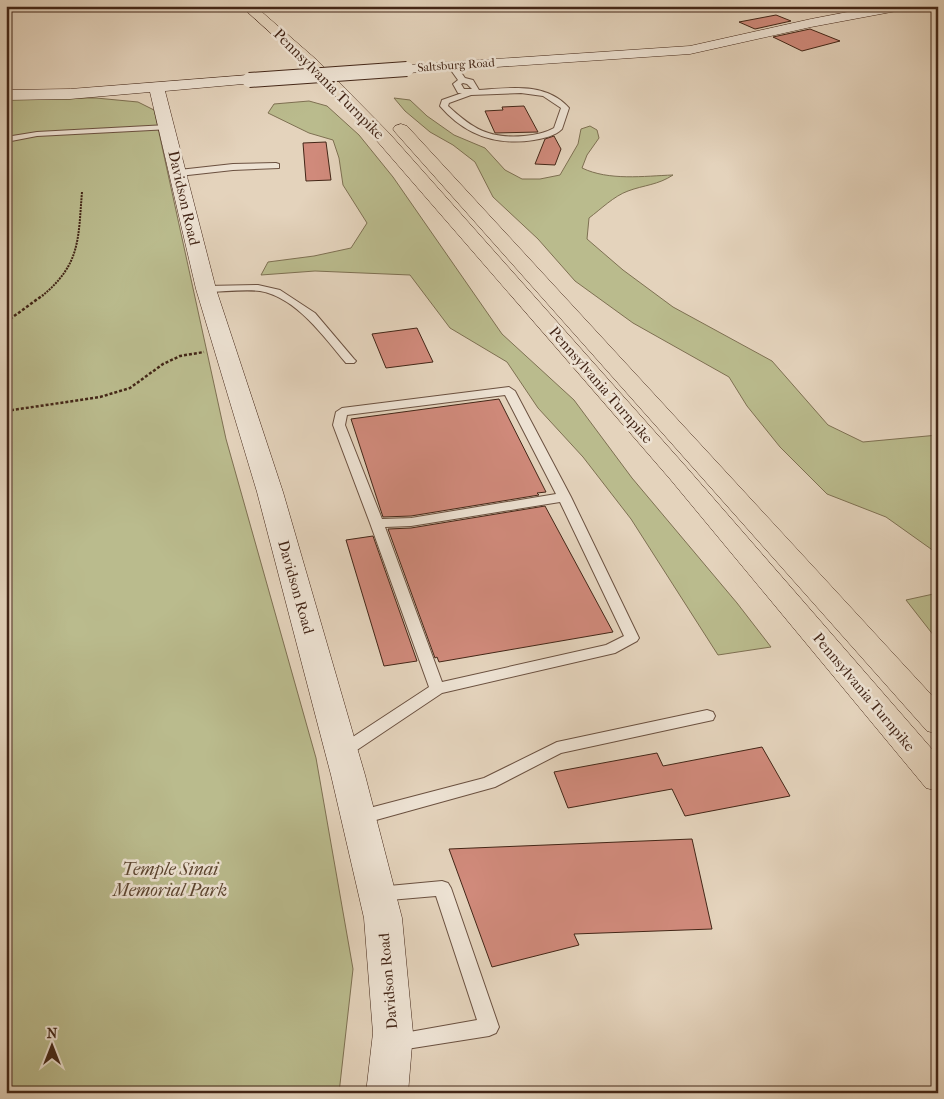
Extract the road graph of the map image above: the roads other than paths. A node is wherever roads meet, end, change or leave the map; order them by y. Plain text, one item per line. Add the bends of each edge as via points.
1 (247, 6) edge
2 (269, 6) edge
3 (902, 6) edge
4 (452, 66) junction
5 (157, 88) junction
6 (471, 93) junction
7 (6, 95) edge
8 (167, 127) junction
9 (6, 140) edge
10 (276, 166) dead end
11 (178, 174) junction
12 (206, 289) junction
13 (350, 362) dead end
14 (564, 497) junction
15 (377, 523) junction
16 (437, 689) junction
17 (707, 716) dead end
18 (938, 723) edge
19 (342, 752) junction
20 (938, 778) edge
21 (358, 818) junction
22 (377, 894) junction
23 (392, 1042) junction
24 (387, 1093) edge

1 - 20 highway, Pennsylvania Turnpike via 313,64 390,144 679,474
2 - 18 highway, Pennsylvania Turnpike via 333,62 407,135
3 - 4 street, Saltsburg Road via 690,50
4 - 5 street, Saltsburg Road, bridge
4 - 6 lane via 462,80 457,84 461,91
5 - 7 street, Saltsburg Road
5 - 8 street, Davidson Road
6 - 6 lane via 541,92 558,100 565,108 558,129 552,133 512,140 485,137 457,119 444,106 445,102
8 - 9 lane via 37,134
8 - 11 street, Davidson Road
10 - 11 lane via 233,167
11 - 12 street, Davidson Road
12 - 13 lane via 258,288 276,292 311,315
12 - 19 street, Davidson Road via 270,492
14 - 15 lane via 411,522
14 - 15 lane via 509,390 342,412 339,425
14 - 16 lane via 632,638 610,649
15 - 16 lane
16 - 19 lane
17 - 21 lane via 557,748 489,783
19 - 21 street, Davidson Road
21 - 22 street, Davidson Road
22 - 23 street, Davidson Road via 383,918
22 - 23 lane via 442,888 489,1027
23 - 24 street, Davidson Road

